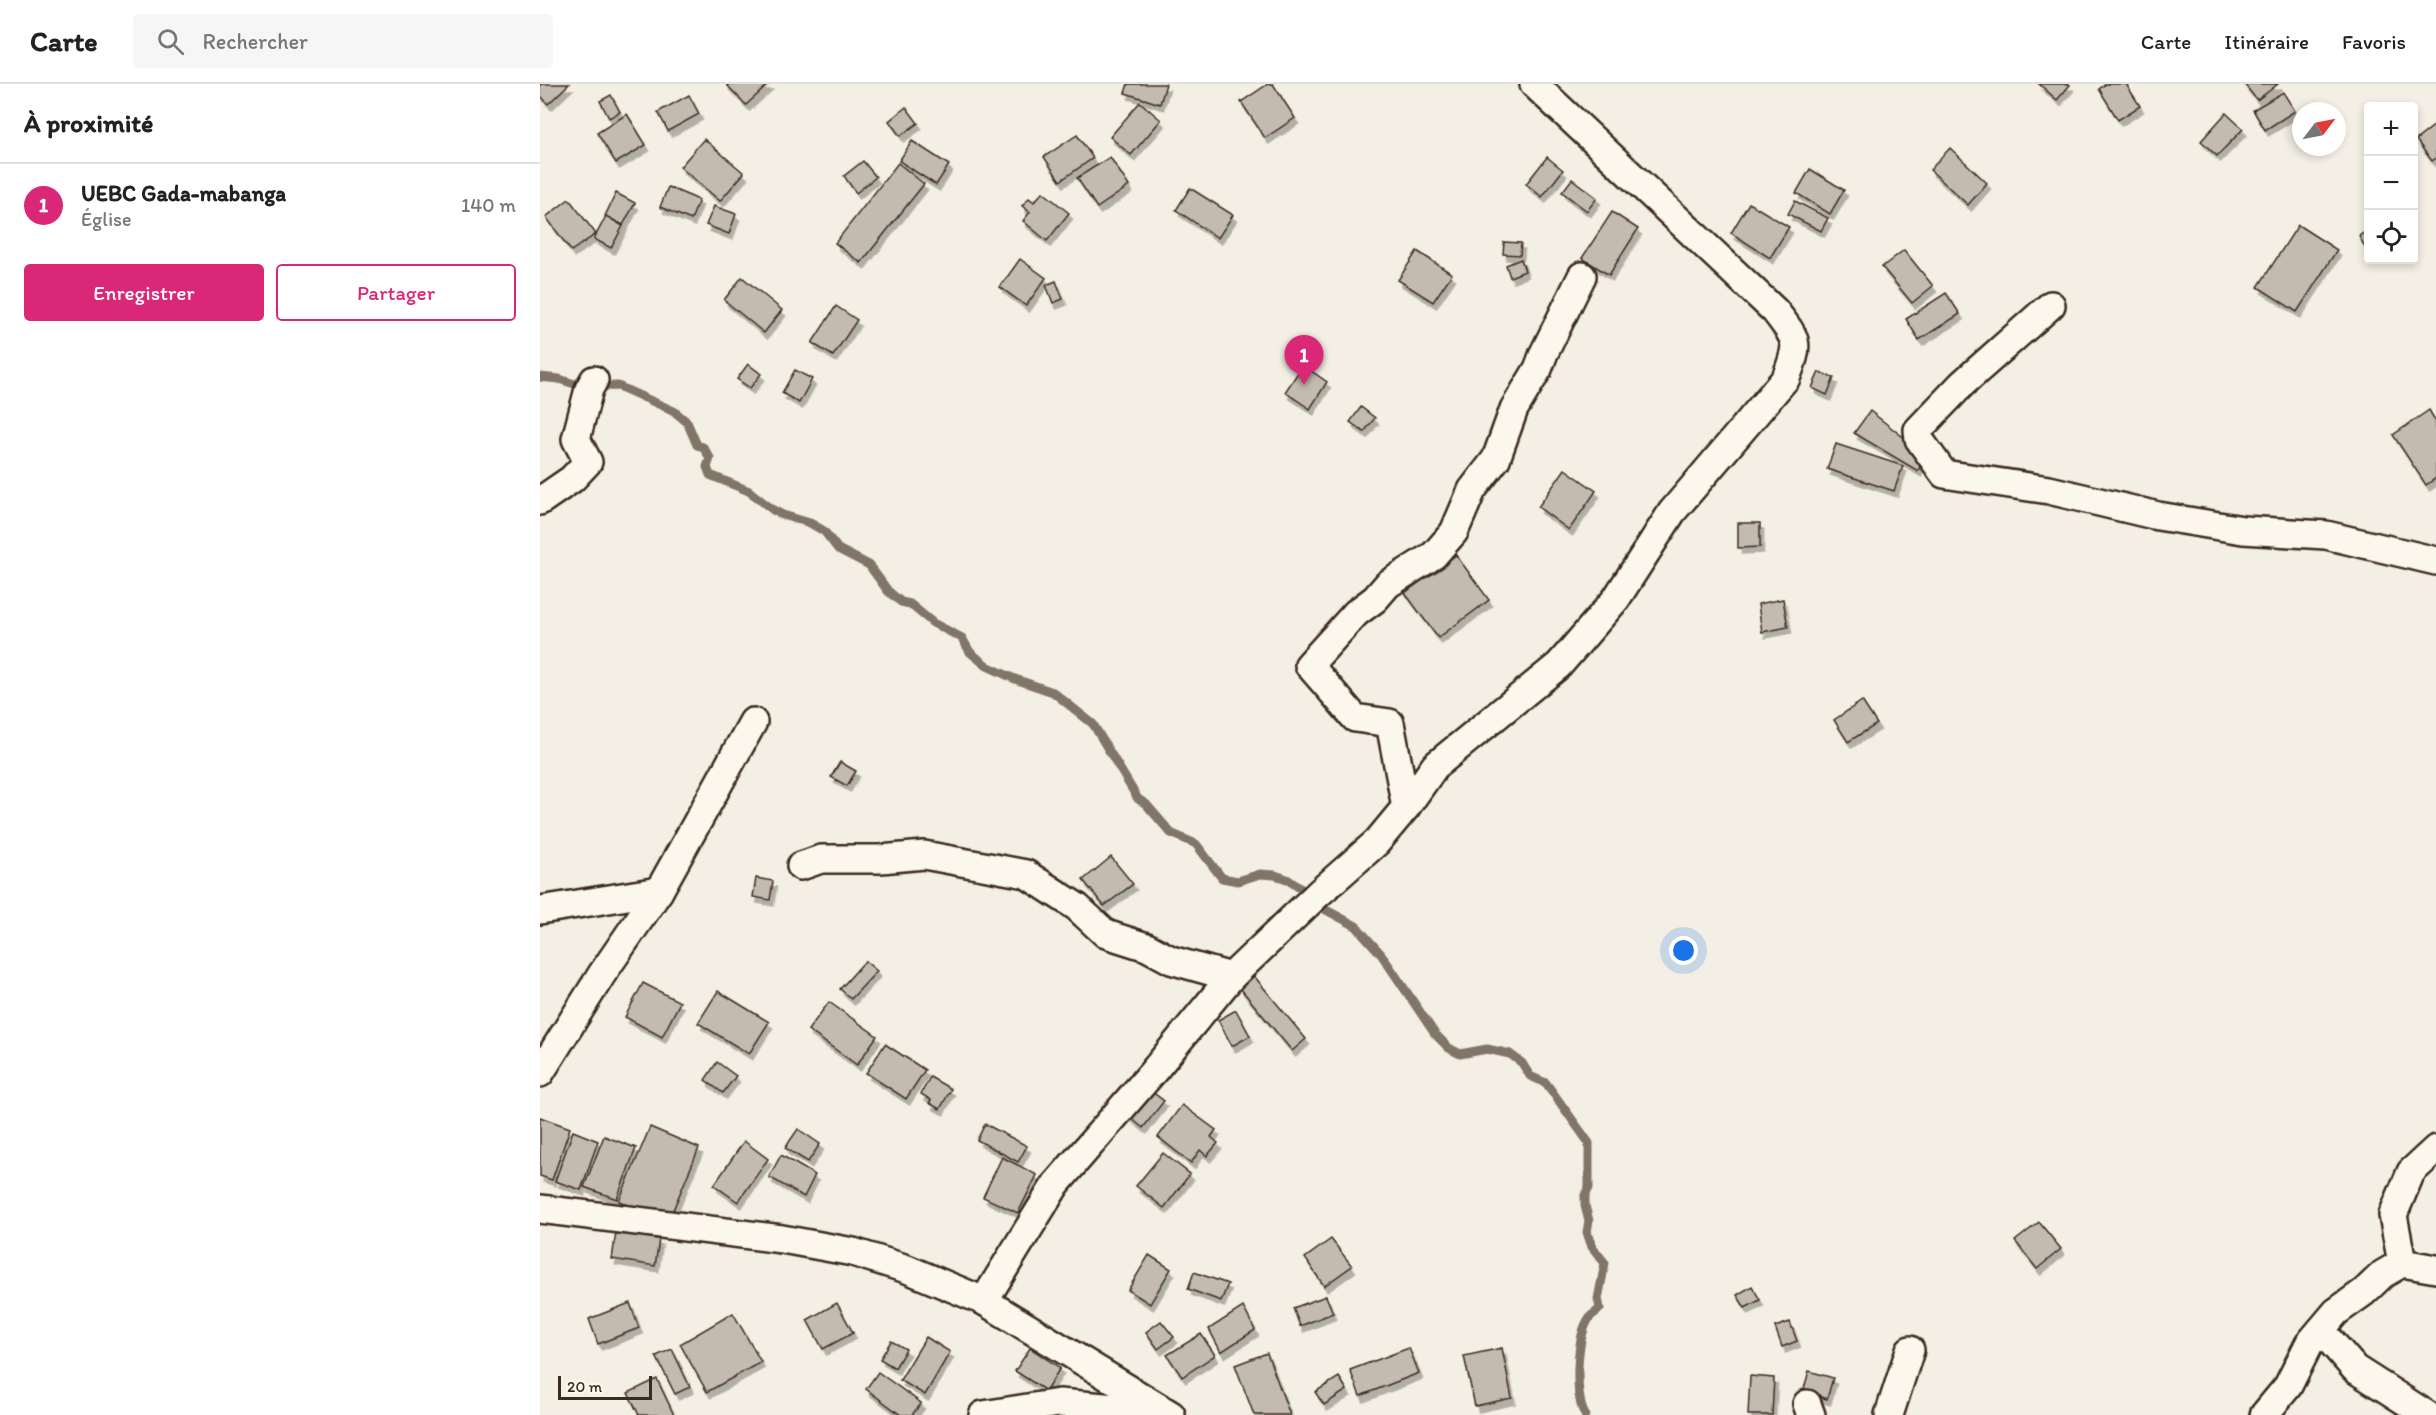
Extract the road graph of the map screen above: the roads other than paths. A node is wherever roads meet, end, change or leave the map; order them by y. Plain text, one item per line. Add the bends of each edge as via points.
1 (1534, 84) edge
2 (1582, 276) dead end
3 (2051, 305) dead end
4 (594, 380) dead end
5 (540, 501) edge
6 (2436, 561) edge
7 (753, 722) dead end
8 (1406, 807) junction
9 (801, 866) dead end
10 (659, 891) junction
11 (540, 910) edge
12 (1231, 977) junction
13 (540, 1073) edge
14 (2436, 1149) edge
15 (540, 1209) edge
16 (2402, 1263) junction
17 (2436, 1269) edge
18 (984, 1301) junction
19 (2321, 1330) junction
20 (1910, 1350) dead end
21 (1021, 1412) edge
22 (1169, 1413) edge
23 (983, 1415) edge
24 (1889, 1415) edge
25 (2264, 1415) edge
26 (2427, 1415) edge

1 - 8 street via 1775,310 1794,335 1796,352 1786,378 1672,512 1616,599 1559,665 1435,766
2 - 8 street via 1538,369 1514,409 1496,459 1472,490 1454,532 1434,555 1388,584 1356,613 1309,665 1355,718 1390,723
3 - 6 street via 1962,384 1918,430 1919,439 1944,474 2049,490 2157,516 2243,531 2326,536
4 - 5 street via 576,439 588,462 572,479
7 - 10 street
8 - 12 street via 1377,843
9 - 12 street via 821,859 924,855 1026,874 1077,907 1106,934 1147,947 1171,960
10 - 11 street
10 - 13 street
12 - 18 street via 1056,1184
14 - 16 street via 2410,1172 2393,1215
15 - 18 street via 782,1239 853,1252 908,1269
16 - 17 street
16 - 19 street via 2336,1312
18 - 22 street
19 - 25 street via 2309,1344 2288,1386
19 - 26 street via 2355,1369
20 - 24 street
21 - 22 street via 1059,1403
21 - 23 street

